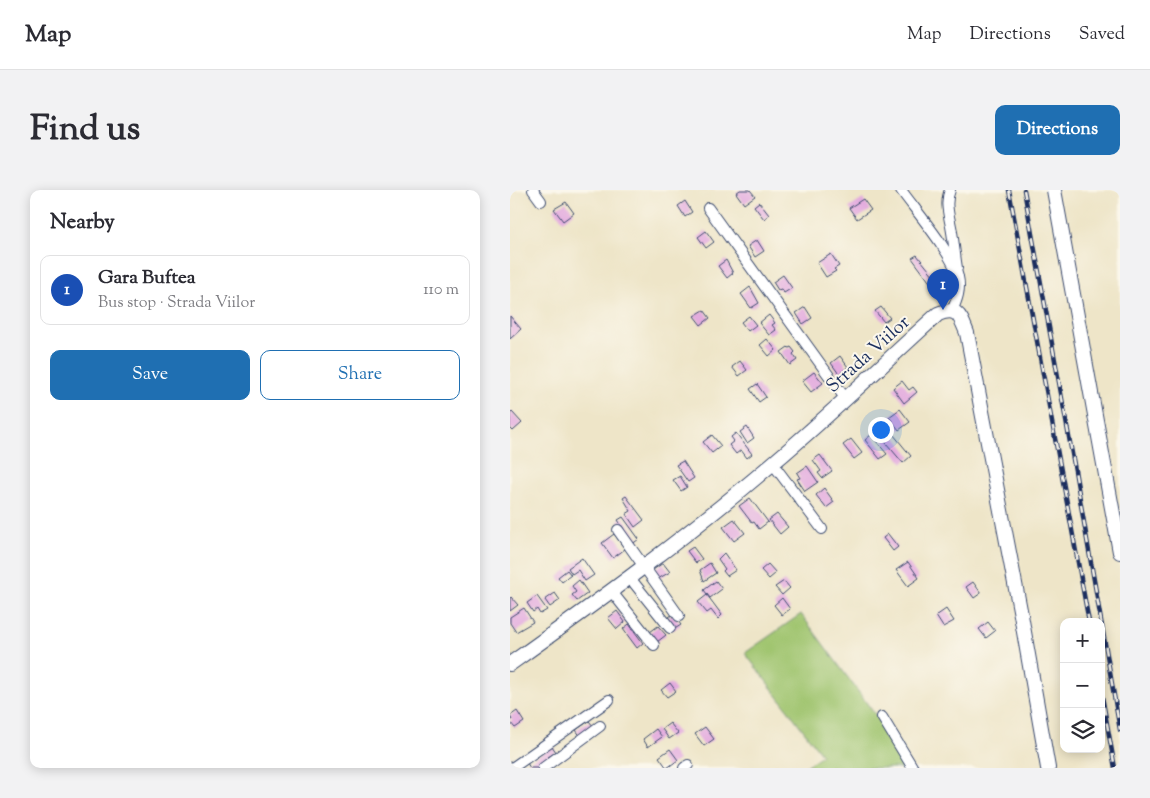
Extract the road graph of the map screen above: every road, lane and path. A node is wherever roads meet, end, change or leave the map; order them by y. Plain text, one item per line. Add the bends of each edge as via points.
1 (533, 190) edge
2 (901, 190) edge
3 (950, 190) edge
4 (1054, 190) edge
5 (541, 201) dead end
6 (708, 208) dead end
7 (958, 276) junction
8 (952, 311) junction
9 (846, 398) junction
10 (773, 464) junction
11 (822, 528) dead end
12 (618, 530) dead end
13 (1120, 552) edge
14 (644, 567) junction
15 (630, 578) junction
16 (612, 592) junction
17 (679, 616) dead end
18 (670, 628) dead end
19 (654, 645) dead end
20 (510, 664) edge
21 (609, 700) dead end
22 (882, 717) dead end
23 (600, 726) dead end
24 (512, 768) edge
25 (543, 768) edge
26 (913, 768) edge
27 (1048, 768) edge

1 - 5 street
2 - 7 street
3 - 7 street via 948,212
4 - 13 main road
6 - 9 street
7 - 8 street via 959,289
8 - 9 main road, Strada Viilor via 938,314
8 - 27 main road via 958,314 967,332
9 - 10 main road, Strada Viilor
10 - 11 street
10 - 14 main road, Strada Viilor
12 - 14 street
14 - 15 main road, Strada Viilor
14 - 17 street
15 - 16 main road, Strada Viilor
15 - 18 street
16 - 19 street
16 - 20 main road, Strada Viilor
21 - 24 street
22 - 26 street
23 - 25 street

